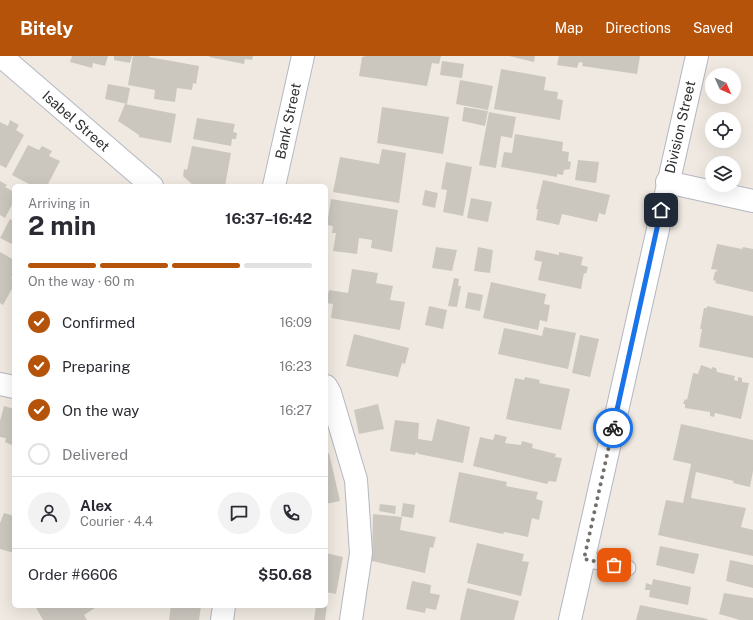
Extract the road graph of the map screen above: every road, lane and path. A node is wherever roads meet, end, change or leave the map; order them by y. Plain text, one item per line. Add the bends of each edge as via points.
1 (1, 56) edge
2 (302, 56) edge
3 (697, 56) edge
4 (667, 182) junction
5 (150, 184) edge
6 (274, 184) edge
7 (753, 201) edge
8 (0, 384) edge
9 (12, 387) edge
10 (328, 390) edge
11 (584, 559) junction
12 (628, 568) dead end
13 (224, 608) edge
14 (222, 620) edge
15 (351, 620) edge
16 (570, 620) edge

1 - 5 street, Isabel Street
2 - 6 street, Bank Street
3 - 4 street, Division Street
4 - 7 street
4 - 11 street, Division Street
8 - 9 street
10 - 15 street via 356,480 361,553
11 - 12 lane
11 - 16 street, Division Street
13 - 14 street

